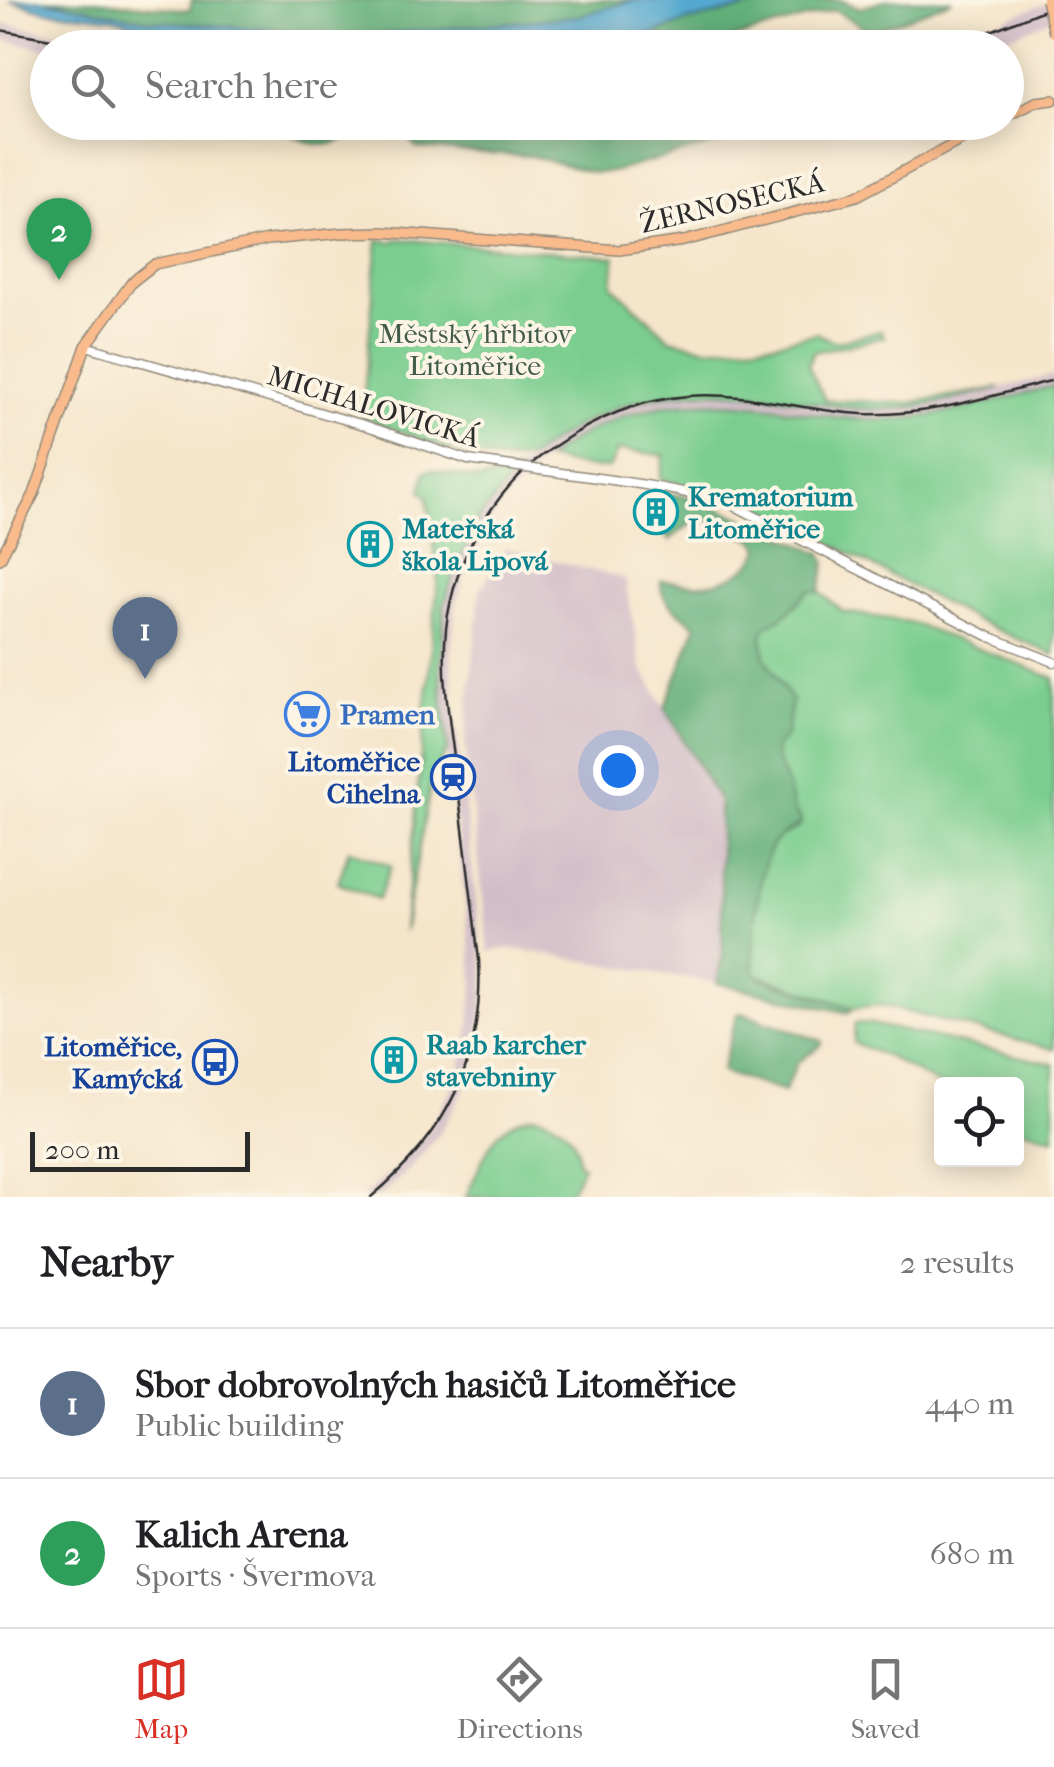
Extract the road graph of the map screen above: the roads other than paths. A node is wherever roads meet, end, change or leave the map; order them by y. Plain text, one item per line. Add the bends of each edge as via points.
1 (1046, 0) edge
2 (1054, 33) edge
3 (1053, 88) edge
4 (1054, 100) edge
5 (1024, 108) edge
6 (961, 140) edge
7 (86, 346) junction
8 (0, 560) edge
9 (1054, 662) edge

1 - 2 main road, bridge
3 - 4 main road
4 - 5 main road
6 - 7 main road, ŽERNOSECKÁ via 857,196 684,242 619,250 342,233 268,240 155,264 132,282
7 - 8 main road, ŽERNOSECKÁ via 34,494
7 - 9 street, MICHALOVICKÁ, bridge via 468,460 654,486 733,505 988,636

